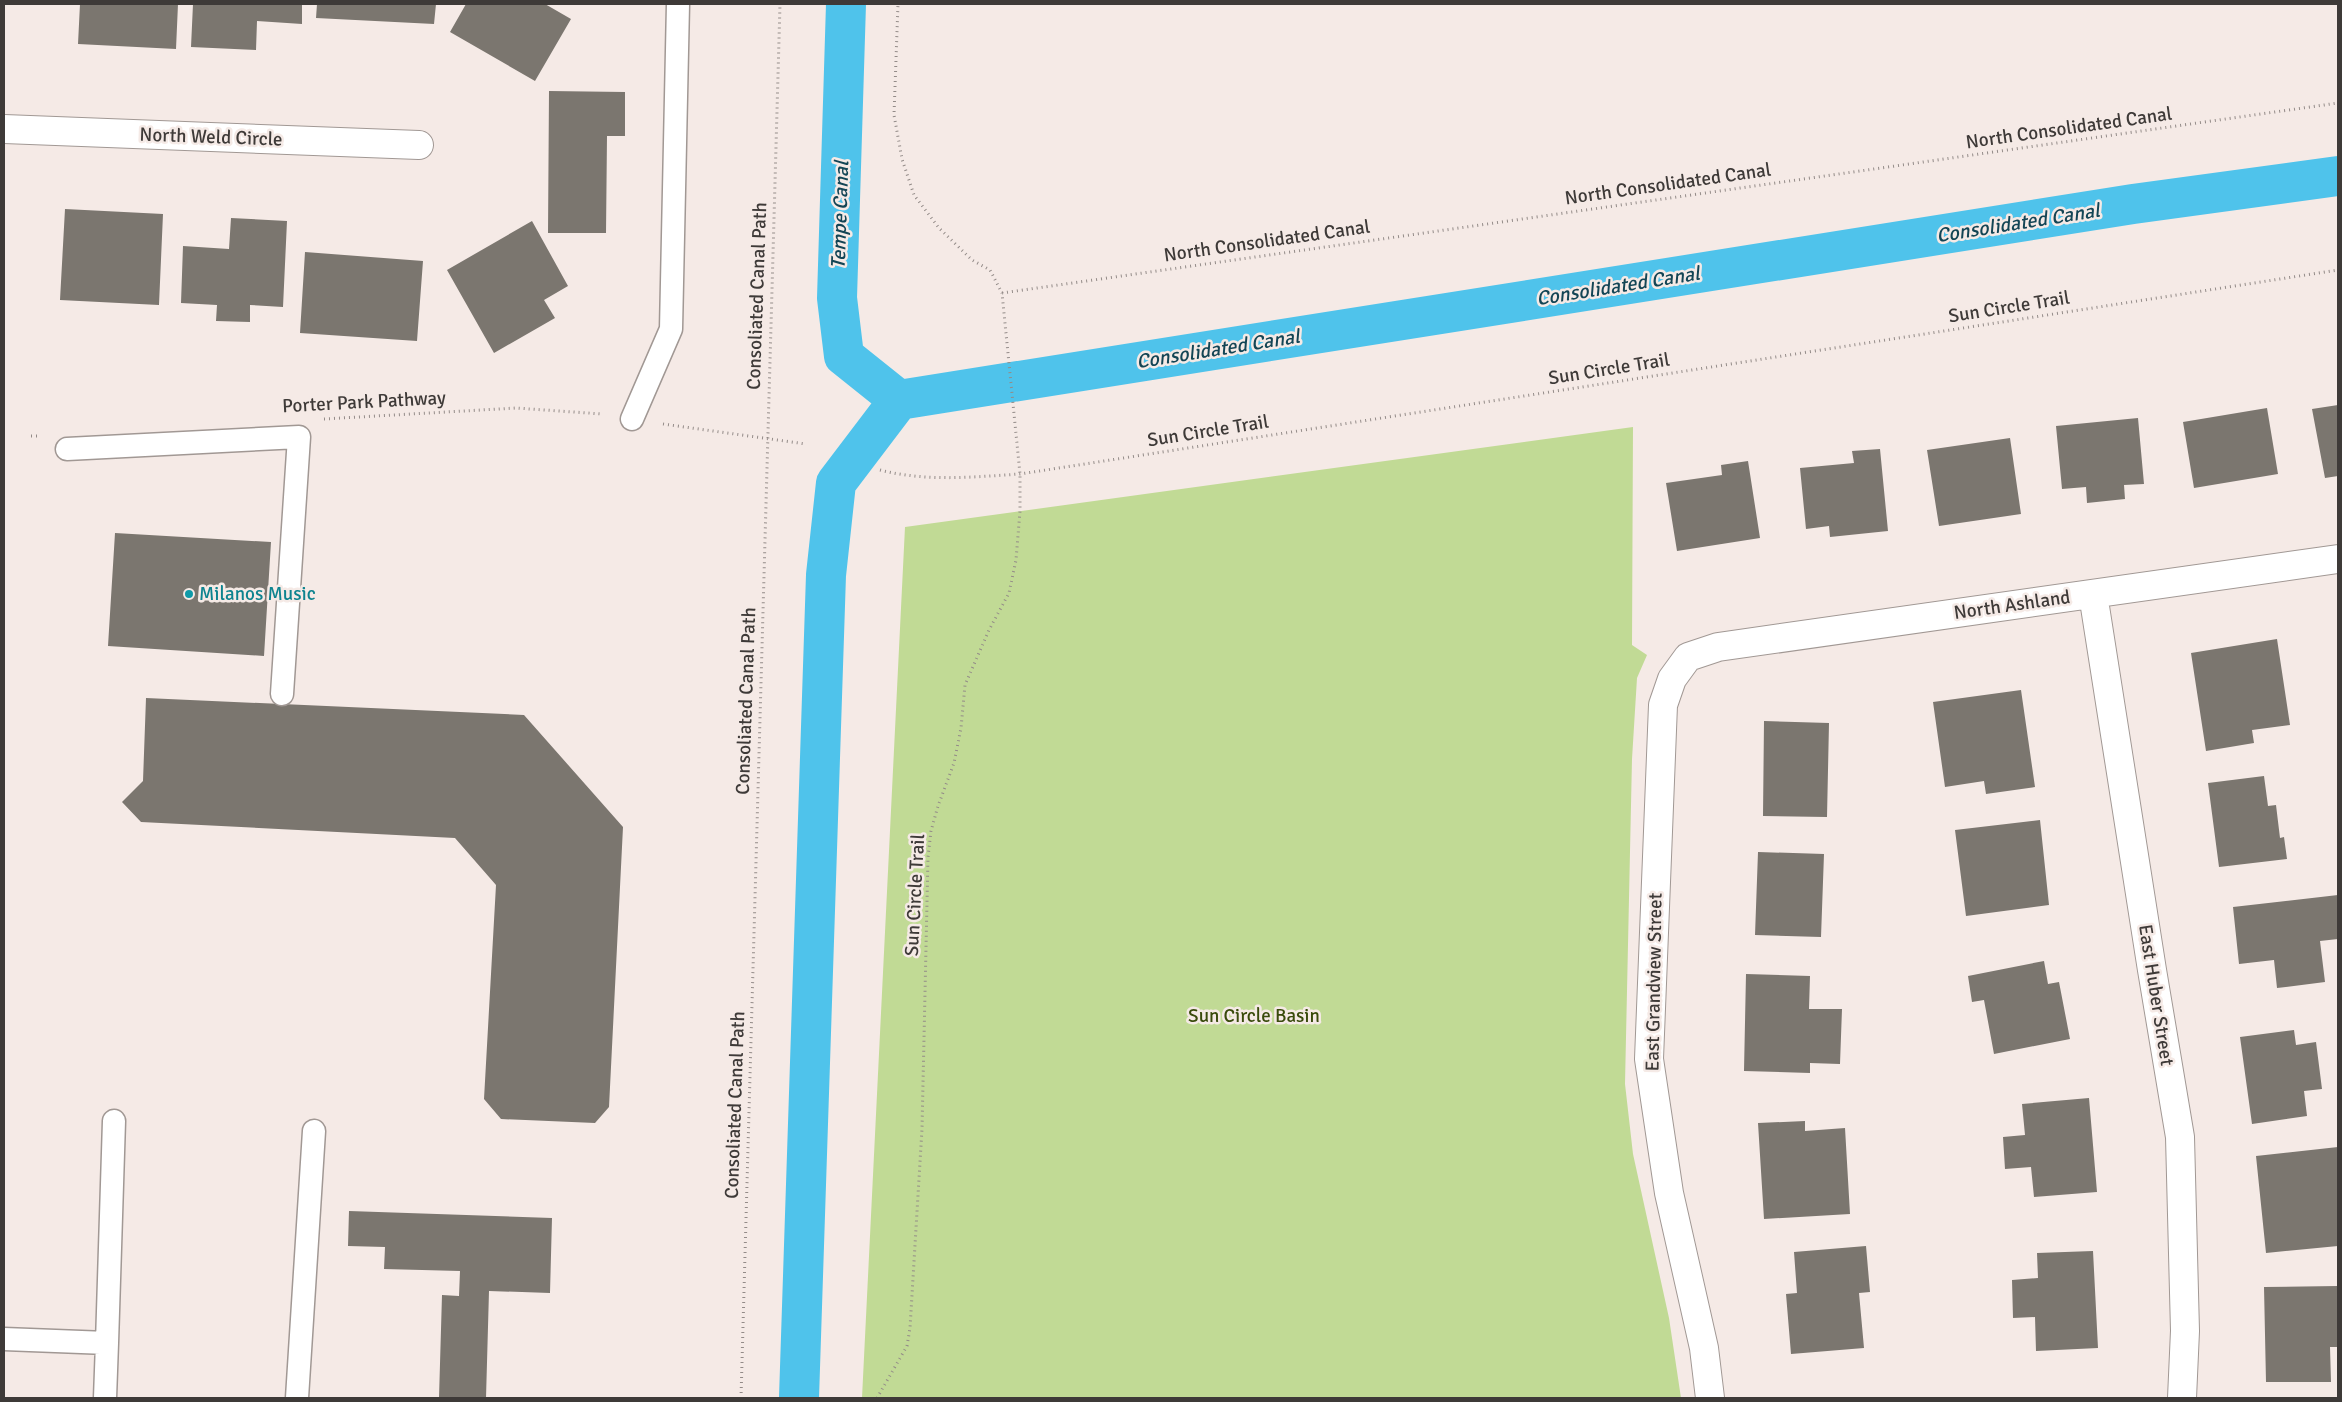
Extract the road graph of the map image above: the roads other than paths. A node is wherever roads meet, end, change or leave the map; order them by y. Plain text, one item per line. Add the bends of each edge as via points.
1 (678, 4) edge
2 (4, 129) edge
3 (419, 145) dead end
4 (632, 419) road end
5 (67, 449) dead end
6 (2338, 559) edge
7 (2093, 594) junction
8 (1688, 657) joint
9 (282, 694) dead end
10 (114, 1121) dead end
11 (314, 1131) dead end
12 (4, 1338) edge
13 (107, 1343) junction
14 (105, 1398) edge
15 (297, 1398) edge
16 (1710, 1398) edge
17 (2182, 1398) edge

1 - 4 lane via 670,329
2 - 3 street, North Weld Circle
5 - 9 lane via 299,437
6 - 7 street, North Ashland
7 - 8 street, North Ashland via 1718,647
7 - 17 street, East Huber Street via 2180,1137 2185,1331
8 - 16 street, East Grandview Street via 1672,679 1663,704 1649,1059 1669,1193 1704,1348
10 - 13 lane
11 - 15 lane
12 - 13 lane
13 - 14 lane

